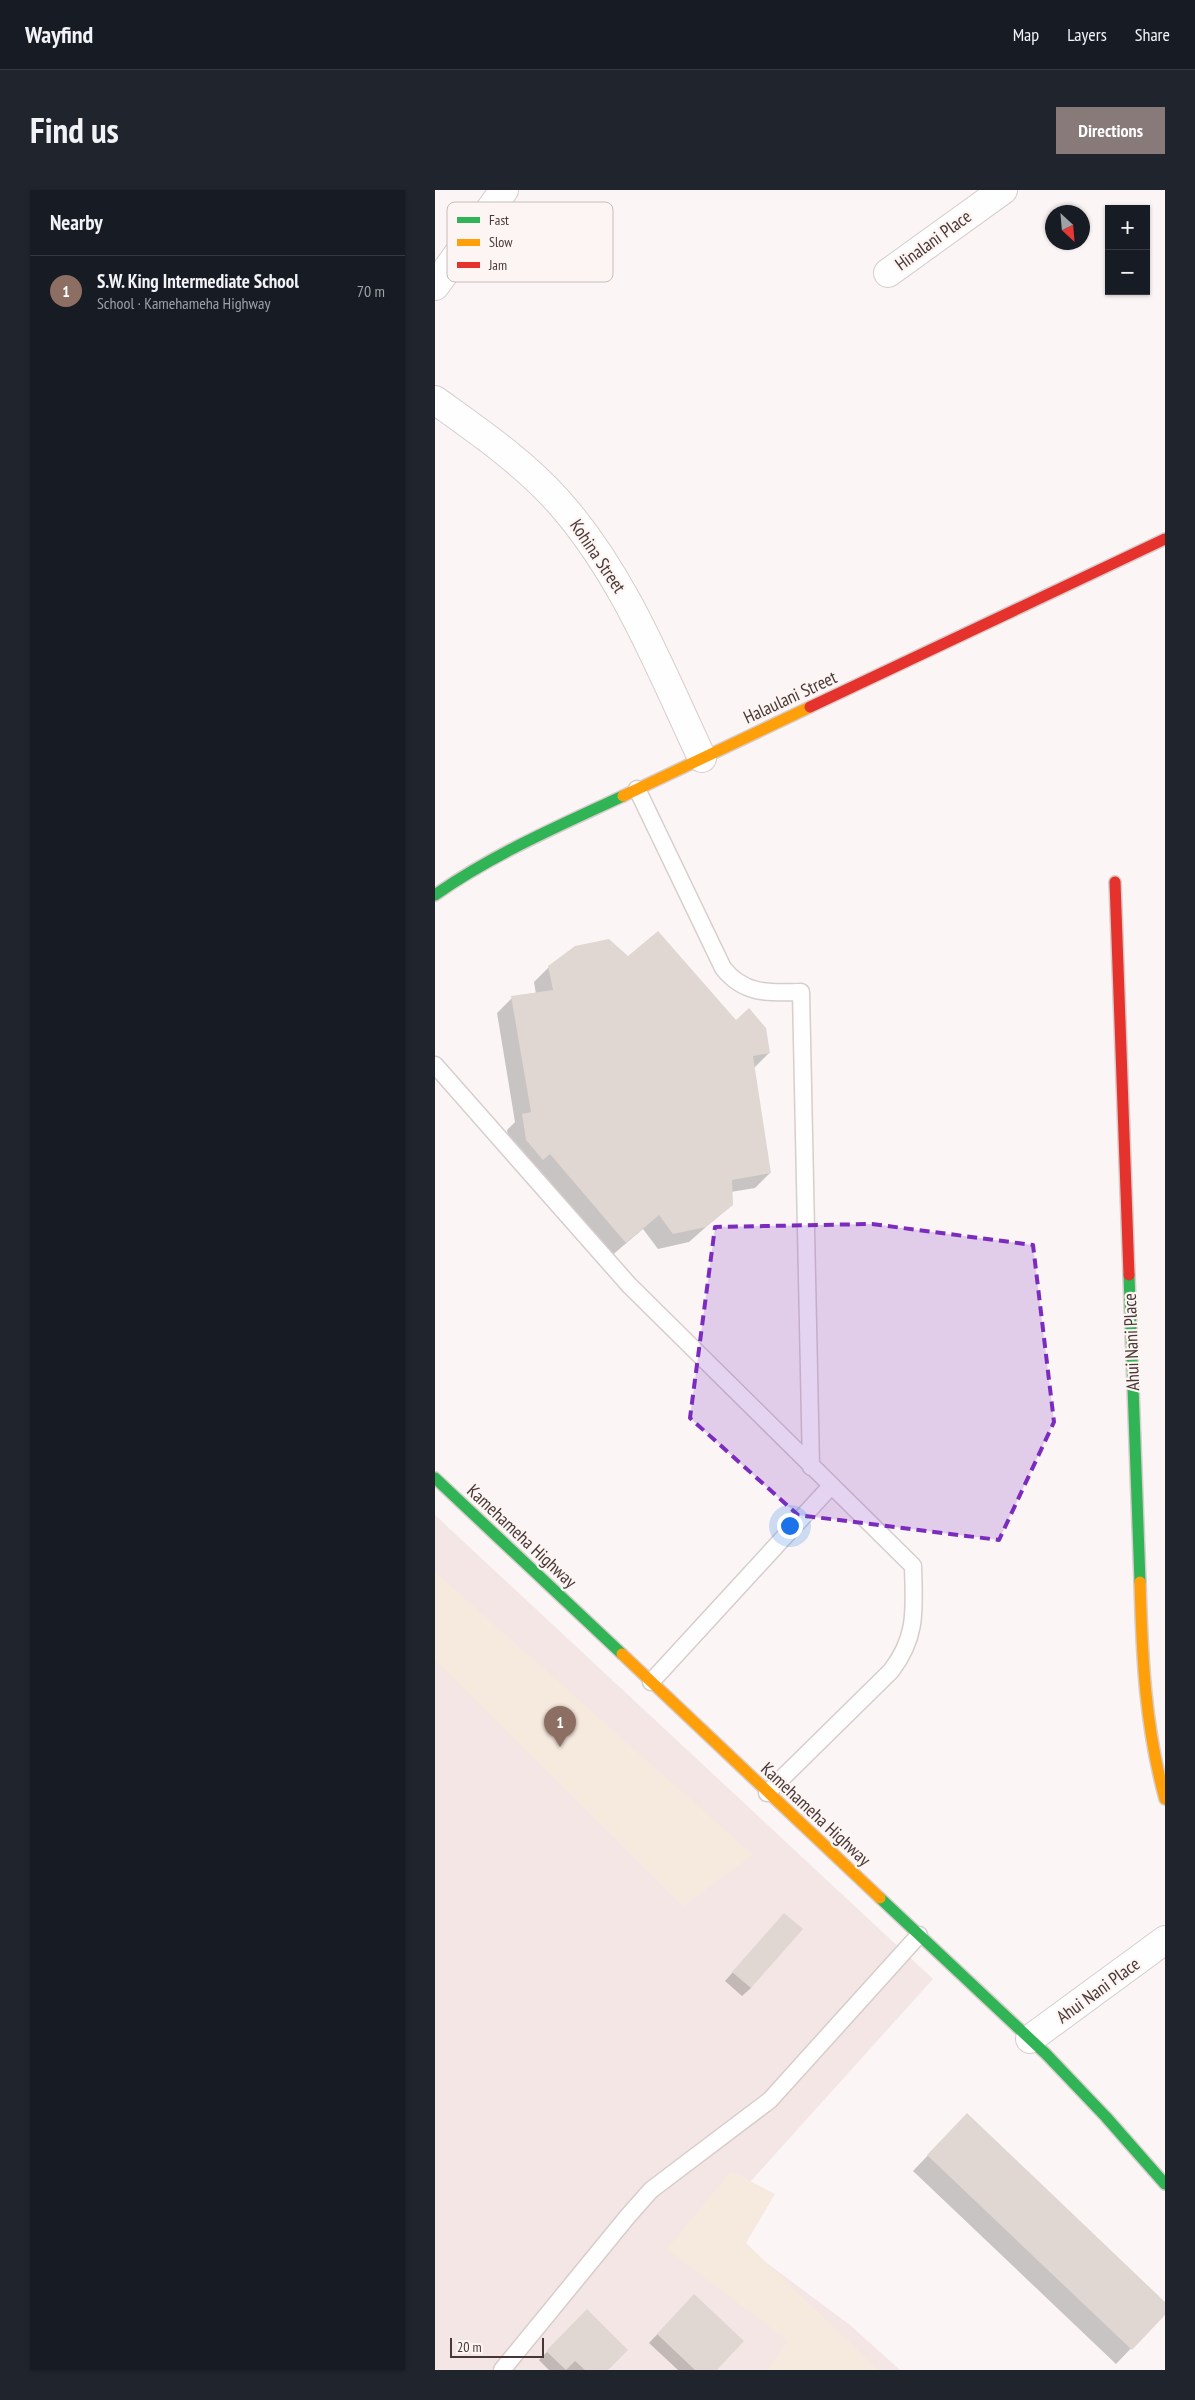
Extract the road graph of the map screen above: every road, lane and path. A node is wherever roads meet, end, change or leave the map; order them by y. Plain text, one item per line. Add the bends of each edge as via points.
1 (504, 190) edge
2 (1003, 190) edge
3 (495, 202) edge
4 (447, 269) edge
5 (888, 273) dead end
6 (435, 286) edge
7 (435, 400) edge
8 (1165, 539) edge
9 (702, 758) junction
10 (637, 789) junction
11 (1115, 882) dead end
12 (435, 895) edge
13 (435, 1065) edge
14 (811, 1467) junction
15 (435, 1478) edge
16 (831, 1486) junction
17 (651, 1682) junction
18 (767, 1793) junction
19 (1165, 1799) edge
20 (919, 1935) junction
21 (1165, 1940) edge
22 (1030, 2039) junction
23 (1165, 2184) edge
24 (502, 2370) edge

1 - 3 street
2 - 5 street, Hinalani Place
4 - 6 street
7 - 9 street, Kohina Street via 505,450 581,528 621,589
8 - 9 street, Halaulani Street
9 - 10 street, Halaulani Street
10 - 12 street, Halaulani Street via 493,858
10 - 14 lane via 723,968 741,986 754,991 801,992
11 - 19 street, Ahui Nani Place via 1143,1678 1155,1762
13 - 14 lane via 629,1285
14 - 16 lane
15 - 17 street, Kamehameha Highway
16 - 17 lane
16 - 18 lane via 913,1566 912,1632 891,1671
17 - 18 street, Kamehameha Highway
18 - 20 street, Kamehameha Highway
20 - 22 street, Kamehameha Highway
20 - 24 lane via 770,2100 651,2190
21 - 22 street, Ahui Nani Place
22 - 23 street, Kamehameha Highway via 1106,2116

